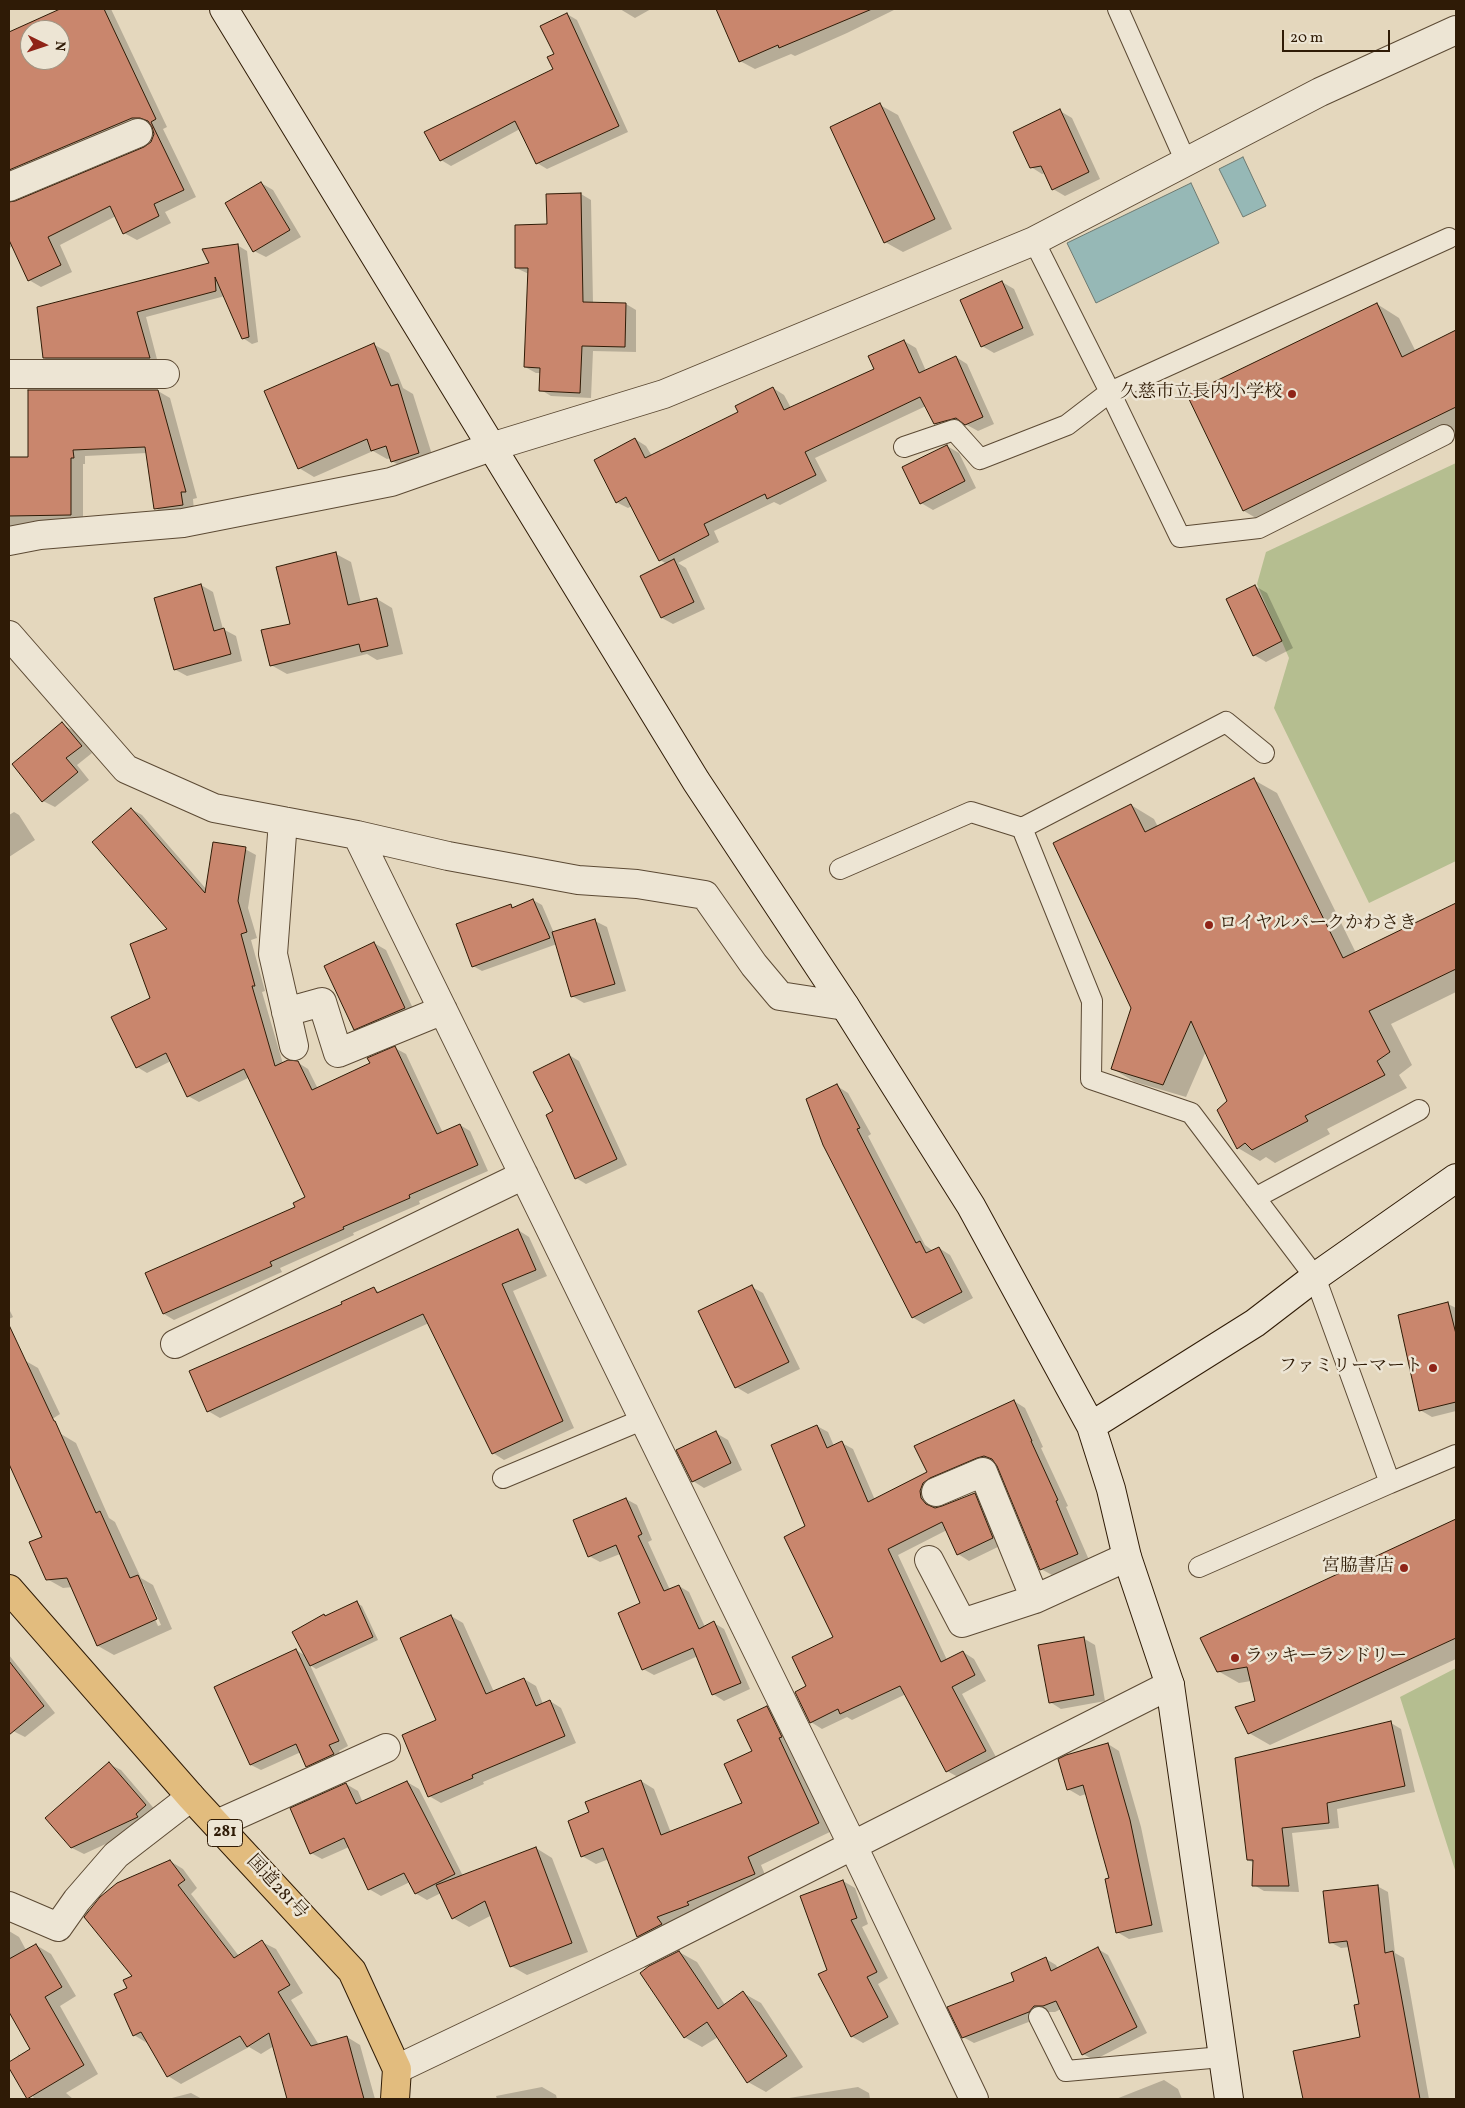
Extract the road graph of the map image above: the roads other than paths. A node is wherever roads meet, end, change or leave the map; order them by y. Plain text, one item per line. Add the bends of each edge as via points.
1 (224, 9) edge
2 (1118, 9) edge
3 (1456, 30) edge
4 (138, 133) dead end
5 (1186, 162) junction
6 (9, 187) edge
7 (1449, 238) dead end
8 (1034, 241) junction
9 (9, 374) edge
10 (165, 374) dead end
11 (1110, 392) junction
12 (1444, 435) dead end
13 (491, 447) junction
14 (904, 448) dead end
15 (9, 541) edge
16 (9, 635) edge
17 (1264, 752) dead end
18 (283, 821) junction
19 (1022, 828) junction
20 (357, 835) junction
21 (840, 869) dead end
22 (845, 1006) junction
23 (443, 1010) junction
24 (286, 1012) junction
25 (294, 1046) dead end
26 (1419, 1110) dead end
27 (524, 1175) junction
28 (1456, 1178) edge
29 (1255, 1198) junction
30 (1315, 1278) junction
31 (174, 1344) dead end
32 (644, 1419) junction
33 (1091, 1426) junction
34 (1456, 1455) edge
35 (503, 1478) dead end
36 (1390, 1482) junction
37 (936, 1492) dead end
38 (1127, 1558) junction
39 (929, 1560) dead end
40 (1199, 1568) dead end
41 (9, 1589) edge
42 (1035, 1599) junction
43 (1170, 1685) junction
44 (386, 1748) dead end
45 (191, 1798) junction
46 (217, 1824) junction
47 (853, 1846) junction
48 (9, 1906) edge
49 (1039, 2017) dead end
50 (1222, 2057) junction
51 (397, 2069) junction
52 (395, 2099) edge
53 (974, 2099) edge
54 (1229, 2099) edge

1 - 13 street
2 - 5 lane
3 - 5 street via 1320,92
4 - 6 street
5 - 8 street
7 - 11 lane
8 - 11 lane
8 - 13 street via 664,394
9 - 10 street
11 - 12 lane via 1180,537 1259,528
11 - 14 lane via 1067,425 980,459 954,430
13 - 15 street via 391,482 183,523 40,535
13 - 22 street via 696,781
16 - 18 street via 126,770 214,808
17 - 19 lane via 1226,722
18 - 20 street
18 - 24 street via 273,954
19 - 21 lane via 971,812
19 - 29 lane via 1092,1001 1091,1079 1191,1113
20 - 22 street via 578,880 637,884 705,896 780,996
20 - 23 street
22 - 33 street via 971,1206
23 - 24 street via 338,1053 322,1002
23 - 27 street
24 - 25 street
26 - 29 lane
27 - 31 street
27 - 32 street
28 - 30 street
29 - 30 lane
30 - 33 street via 1255,1323
30 - 36 lane
32 - 35 lane
32 - 47 street
33 - 38 street via 1111,1489
34 - 36 lane
36 - 40 lane
37 - 42 street via 983,1472
38 - 42 street
38 - 43 street
39 - 42 street via 962,1623
41 - 45 highway, 国道281号 / 281
43 - 47 street
43 - 50 street
44 - 46 street
45 - 46 highway, 国道281号 / 281
45 - 48 street via 116,1855 58,1927
46 - 51 highway, 国道281号 / 281 via 352,1971
47 - 51 street via 638,1954
47 - 53 street
49 - 50 lane via 1066,2071
50 - 54 street
51 - 52 highway, 国道281号 / 281

